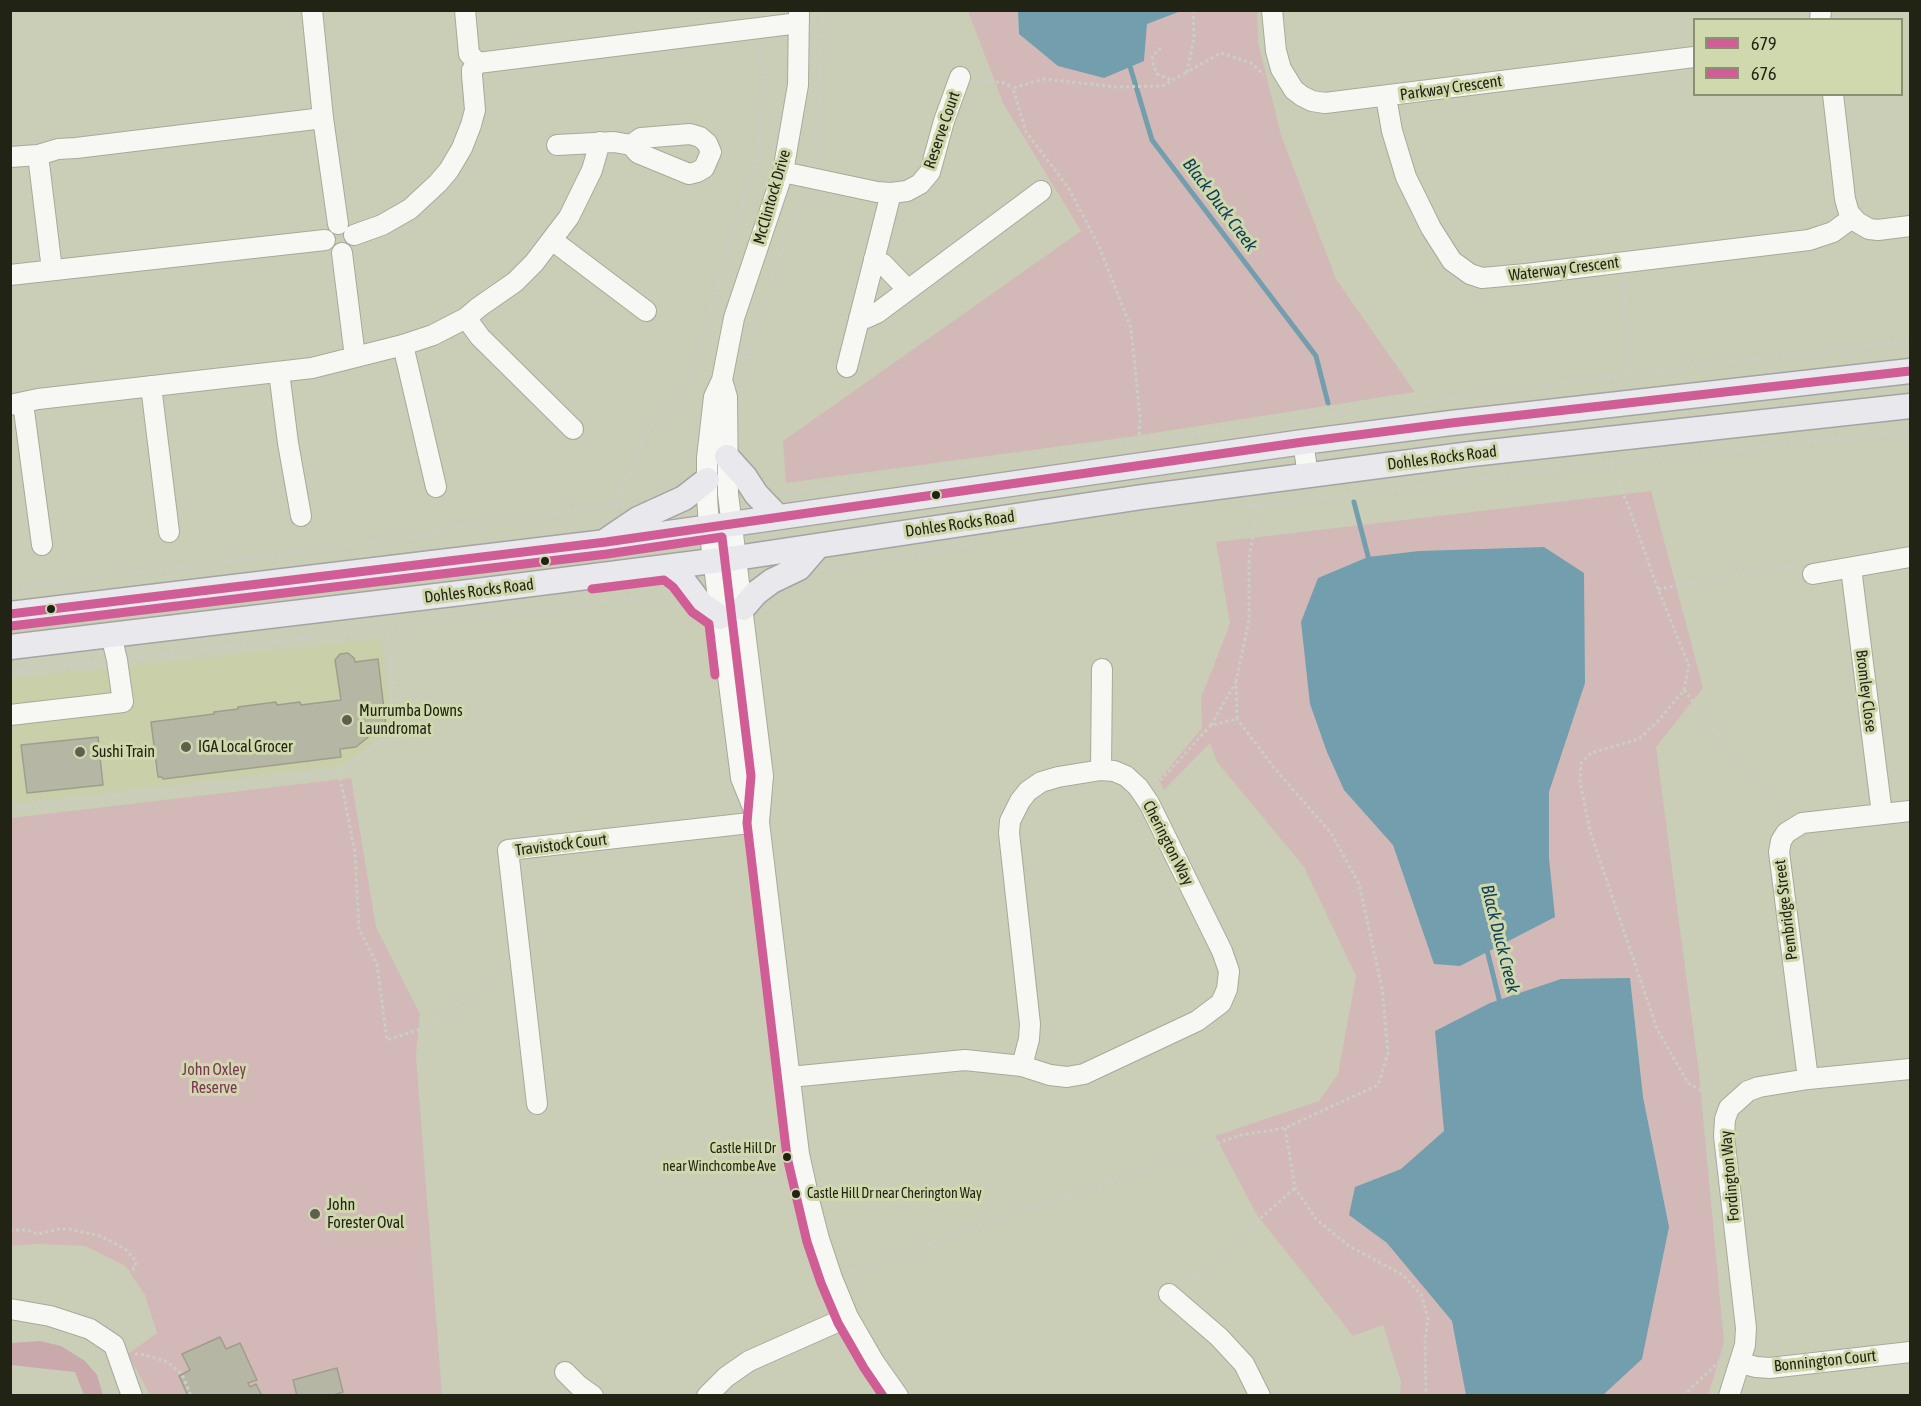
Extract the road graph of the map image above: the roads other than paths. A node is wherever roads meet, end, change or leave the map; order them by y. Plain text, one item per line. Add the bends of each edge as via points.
1 (312, 10) edge
2 (465, 10) edge
3 (1272, 10) edge
4 (800, 17) edge
5 (1693, 57) edge
6 (478, 63) junction
7 (960, 77) road end
8 (1386, 96) junction
9 (1833, 96) edge
10 (323, 118) junction
11 (600, 142) junction
12 (557, 145) dead end
13 (632, 145) dead end
14 (38, 154) junction
15 (10, 157) edge
16 (783, 172) junction
17 (1041, 191) dead end
18 (891, 193) junction
19 (1852, 218) junction
20 (1911, 226) edge
21 (346, 229) junction
22 (325, 240) junction
23 (552, 240) junction
24 (342, 253) junction
25 (874, 259) junction
26 (52, 270) junction
27 (10, 275) edge
28 (908, 290) junction
29 (646, 311) dead end
30 (466, 318) junction
31 (859, 318) junction
32 (403, 345) junction
33 (355, 357) junction
34 (847, 367) dead end
35 (1911, 371) edge
36 (279, 372) junction
37 (722, 380) junction
38 (151, 386) junction
39 (17, 404) edge
40 (1911, 406) edge
41 (573, 429) dead end
42 (1303, 442) junction
43 (727, 458) junction
44 (1308, 475) junction
45 (707, 480) junction
46 (436, 487) dead end
47 (301, 516) dead end
48 (778, 517) junction
49 (721, 525) junction
50 (169, 532) dead end
51 (606, 542) junction
52 (42, 545) dead end
53 (818, 546) junction
54 (1911, 557) edge
55 (725, 560) junction
56 (668, 567) junction
57 (1851, 568) junction
58 (1813, 574) road end
59 (743, 608) junction
60 (10, 614) edge
61 (720, 618) junction
62 (111, 635) junction
63 (10, 647) edge
64 (1101, 669) dead end
65 (10, 715) edge
66 (1101, 770) junction
67 (1911, 811) edge
68 (1882, 814) junction
69 (759, 822) junction
70 (1022, 1066) junction
71 (1911, 1069) edge
72 (790, 1077) junction
73 (1808, 1079) junction
74 (537, 1104) dead end
75 (1169, 1294) road end
76 (10, 1309) edge
77 (849, 1317) junction
78 (1911, 1352) edge
79 (1743, 1354) junction
80 (565, 1372) dead end
81 (132, 1395) edge
82 (593, 1395) edge
83 (707, 1395) edge
84 (898, 1395) edge
85 (1260, 1395) edge
86 (1729, 1395) edge

1 - 10 street
2 - 6 street via 470,54
3 - 8 street, Parkway Crescent via 1276,51 1281,69 1294,90 1312,101 1325,103
4 - 6 street via 758,29
4 - 16 street, McClintock Drive via 798,85
5 - 8 street, Parkway Crescent
6 - 21 street via 472,70 475,110 471,125 449,170 410,209 382,225
7 - 18 street, Reserve Court via 930,172 907,191
8 - 19 street, Waterway Crescent via 1406,177 1431,228 1452,261 1482,278 1809,240 1833,232
9 - 19 street via 1846,206
10 - 14 street
10 - 21 street
11 - 12 street
11 - 13 street
11 - 23 street via 582,193
14 - 15 street
14 - 26 street
16 - 18 street, Reserve Court
16 - 37 street, McClintock Drive via 735,318
17 - 28 street
18 - 25 street
19 - 20 street via 1869,229
21 - 22 street via 332,226
21 - 24 street via 352,246
22 - 24 street via 330,250
22 - 26 street
23 - 29 street
23 - 30 street via 514,282
24 - 33 street
25 - 28 street
25 - 31 street
26 - 27 street
28 - 31 street via 870,317
30 - 32 street
30 - 41 street via 480,337
31 - 34 street
32 - 33 street
32 - 46 street
33 - 36 street
35 - 42 main road, Dohles Rocks Road
36 - 38 street
36 - 47 street
37 - 43 street, McClintock Drive via 727,397
37 - 45 street, McClintock Drive via 714,397
38 - 39 street
38 - 50 street
39 - 52 street
40 - 44 main road, Dohles Rocks Road
42 - 44 street
42 - 48 main road, Dohles Rocks Road
43 - 48 main road
43 - 49 street, McClintock Drive via 728,494
44 - 53 main road, Dohles Rocks Road
45 - 49 street, McClintock Drive
45 - 51 main road via 684,498 638,519
48 - 49 main road, Dohles Rocks Road
49 - 51 main road, Dohles Rocks Road
49 - 55 street, McClintock Drive
51 - 60 main road, Dohles Rocks Road
53 - 55 main road, Dohles Rocks Road
53 - 59 main road via 799,568 762,588
54 - 57 street
55 - 56 main road, Dohles Rocks Road
55 - 59 street
55 - 61 street
56 - 61 main road via 701,604
56 - 62 main road, Dohles Rocks Road
57 - 58 street
57 - 68 street, Bromley Close
59 - 69 street via 763,776
61 - 69 street via 741,778
62 - 63 main road, Dohles Rocks Road
62 - 65 street via 123,702
64 - 66 street
66 - 70 street, Cherington Way via 1041,782 1020,801 1010,821 1030,1024
66 - 70 street, Cherington Way via 1126,776 1149,803 1222,951 1229,971 1227,989 1221,1002 1197,1021 1084,1074 1050,1075
67 - 68 street
68 - 73 street, Pembridge Street via 1802,824 1786,833 1781,841 1779,852
69 - 72 street
69 - 74 street, Travistock Court via 508,850
70 - 72 street, Cherington Way via 965,1060
71 - 73 street, Fordington Way
72 - 77 street via 799,1154 810,1204 832,1278
73 - 79 street, Fordington Way via 1748,1091 1730,1108 1725,1119 1746,1328
75 - 85 street via 1244,1364
76 - 81 street via 90,1329 114,1345
77 - 83 street via 749,1361
77 - 84 street
78 - 79 street, Bonnington Court via 1770,1368 1756,1367
79 - 86 street, Fordington Way
80 - 82 street

